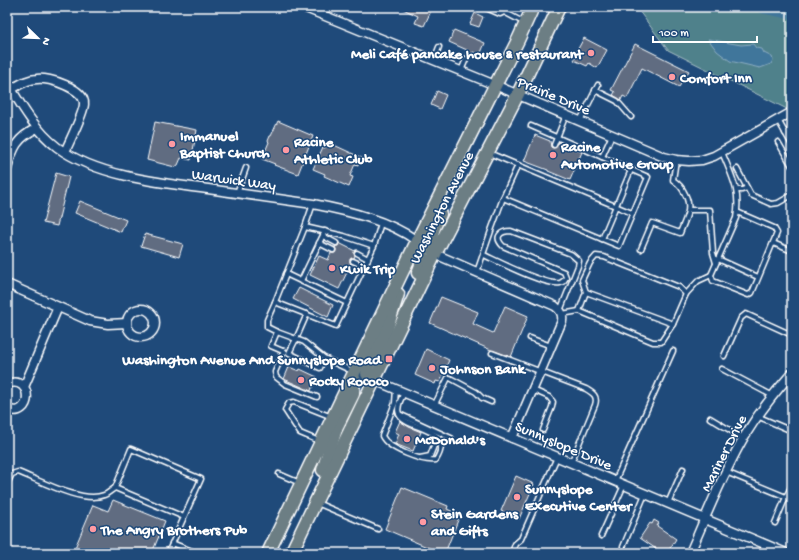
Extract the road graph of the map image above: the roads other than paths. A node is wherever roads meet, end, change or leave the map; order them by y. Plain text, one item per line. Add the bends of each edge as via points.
1 (303, 7) edge
2 (484, 7) edge
3 (499, 7) edge
4 (533, 7) edge
5 (560, 7) edge
6 (496, 12) junction
7 (526, 23) junction
8 (439, 47) dead end
9 (466, 59) dead end
10 (434, 61) junction
11 (461, 72) junction
12 (7, 82) edge
13 (495, 84) junction
14 (598, 85) dead end
15 (12, 90) junction
16 (595, 90) junction
17 (518, 94) junction
18 (792, 112) edge
19 (566, 115) junction
20 (632, 117) dead end
21 (778, 120) junction
22 (580, 121) junction
23 (531, 126) dead end
24 (37, 128) junction
25 (792, 130) edge
26 (542, 131) junction
27 (785, 133) junction
28 (612, 135) junction
29 (540, 137) dead end
30 (557, 138) junction
31 (778, 142) dead end
32 (554, 145) dead end
33 (792, 145) edge
34 (65, 152) junction
35 (488, 152) junction
36 (722, 152) junction
37 (602, 157) junction
38 (676, 160) junction
39 (455, 165) junction
40 (518, 165) junction
41 (792, 166) edge
42 (246, 168) dead end
43 (7, 169) edge
44 (737, 169) dead end
45 (631, 170) junction
46 (747, 188) junction
47 (737, 190) junction
48 (237, 193) junction
49 (792, 195) edge
50 (503, 198) junction
51 (313, 204) junction
52 (616, 206) junction
53 (689, 210) junction
54 (737, 212) junction
55 (632, 213) junction
56 (381, 223) junction
57 (306, 227) junction
58 (325, 231) junction
59 (323, 236) junction
60 (602, 239) junction
61 (417, 241) junction
62 (336, 243) dead end
63 (773, 243) junction
64 (319, 244) junction
65 (374, 246) junction
66 (641, 249) dead end
67 (333, 250) dead end
68 (792, 251) edge
69 (357, 253) dead end
70 (435, 254) junction
71 (484, 255) junction
72 (368, 258) junction
73 (353, 260) dead end
74 (717, 261) junction
75 (364, 266) junction
76 (477, 272) junction
77 (286, 274) junction
78 (401, 274) junction
79 (711, 275) junction
80 (758, 277) junction
81 (301, 281) junction
82 (7, 284) edge
83 (586, 292) junction
84 (686, 294) junction
85 (275, 302) junction
86 (347, 303) junction
87 (58, 307) junction
88 (578, 311) junction
89 (561, 312) junction
90 (307, 314) junction
91 (126, 323) dead end
92 (673, 324) junction
93 (400, 325) junction
94 (277, 332) junction
95 (792, 335) edge
96 (530, 338) dead end
97 (296, 339) junction
98 (551, 346) junction
99 (284, 351) junction
100 (673, 351) dead end
101 (289, 353) junction
102 (492, 353) dead end
103 (724, 356) dead end
104 (324, 358) junction
105 (722, 369) dead end
106 (540, 371) junction
107 (354, 372) junction
108 (792, 373) edge
109 (373, 380) junction
110 (7, 384) edge
111 (24, 387) junction
112 (396, 389) junction
113 (532, 390) junction
114 (404, 393) junction
115 (773, 396) junction
116 (317, 397) dead end
117 (491, 402) dead end
118 (434, 406) junction
119 (7, 409) edge
120 (399, 414) junction
121 (757, 416) junction
122 (332, 417) junction
123 (710, 418) dead end
124 (543, 430) dead end
125 (792, 431) edge
126 (438, 437) junction
127 (451, 438) dead end
128 (512, 438) junction
129 (743, 438) junction
130 (321, 442) junction
131 (557, 457) junction
132 (420, 458) junction
133 (571, 463) junction
134 (683, 469) dead end
135 (726, 472) junction
136 (279, 474) dead end
137 (615, 482) junction
138 (301, 483) junction
139 (7, 484) edge
140 (624, 485) junction
141 (792, 485) edge
142 (115, 488) junction
143 (646, 494) junction
144 (786, 497) junction
145 (314, 502) junction
146 (668, 504) junction
147 (184, 517) junction
148 (705, 519) junction
149 (775, 523) dead end
150 (378, 529) dead end
151 (600, 536) dead end
152 (172, 543) junction
153 (623, 546) dead end
154 (168, 553) edge
155 (197, 553) edge
156 (268, 553) edge
157 (291, 553) edge
158 (512, 553) edge
159 (690, 553) edge
160 (786, 553) edge

1 - 10 street, Prairie Drive
2 - 6 lane
3 - 6 lane
4 - 7 main road, Washington Avenue
5 - 17 main road, Washington Avenue
6 - 7 lane via 504,12
7 - 13 main road, Washington Avenue
8 - 10 lane
9 - 11 lane
10 - 11 street, Prairie Drive
11 - 13 street, Prairie Drive
12 - 15 street, Warwick Way
13 - 17 street, Prairie Drive
13 - 39 main road, Washington Avenue
14 - 16 lane
15 - 24 street, Warwick Way
15 - 34 street via 29,80 42,78 82,94 83,108
16 - 20 lane via 617,102
16 - 22 lane
17 - 19 street, Prairie Drive
17 - 35 main road, Washington Avenue
18 - 21 street, Prairie Drive
19 - 22 street, Prairie Drive
19 - 30 lane
21 - 27 lane
21 - 36 street, Prairie Drive
22 - 28 street, Prairie Drive
23 - 26 lane
24 - 34 street, Warwick Way
24 - 43 street via 18,142 11,153
25 - 27 lane
26 - 29 lane
26 - 30 lane
27 - 33 lane
28 - 37 lane
28 - 38 street, Prairie Drive
30 - 32 lane
30 - 37 lane
31 - 41 lane
34 - 48 street, Warwick Way via 91,165 140,179
35 - 40 lane
35 - 70 main road, Washington Avenue
36 - 38 street, Prairie Drive via 702,160
36 - 47 lane
37 - 45 lane
38 - 53 lane via 673,180 684,192 689,202
39 - 61 main road, Washington Avenue
39 - 70 main road via 452,189 433,228 431,237
40 - 50 lane
40 - 52 lane
42 - 48 lane
44 - 46 lane
45 - 52 lane
45 - 55 lane via 648,177
46 - 47 lane
46 - 49 lane via 751,195 771,204
47 - 54 lane
48 - 51 street, Warwick Way
50 - 60 lane
50 - 71 lane
51 - 56 street, Warwick Way via 346,211
51 - 57 lane
52 - 55 lane
52 - 60 lane
53 - 66 lane via 680,233 652,223
53 - 74 lane via 710,210 713,253
54 - 63 lane via 774,228 777,233
54 - 74 lane
55 - 60 lane via 619,246
56 - 61 street, Warwick Way via 408,234
56 - 65 lane
57 - 58 lane
57 - 77 lane
58 - 59 lane
58 - 65 lane
59 - 62 lane
59 - 64 lane
61 - 78 main road, Washington Avenue
61 - 93 main road via 421,247 423,262 400,309
63 - 68 lane
63 - 80 lane
64 - 67 lane
64 - 81 lane
65 - 72 lane
69 - 72 lane
70 - 76 street
70 - 93 main road, Washington Avenue
71 - 76 lane
71 - 89 lane via 542,280 561,283 566,277 564,272 503,246 499,242 499,235 504,231 511,231 571,254 578,261 578,266
72 - 75 lane
73 - 75 lane
74 - 79 lane
74 - 80 lane
75 - 86 lane
76 - 89 street via 554,306
77 - 81 lane
77 - 85 lane
78 - 107 main road, Washington Avenue
78 - 109 main road via 390,321 367,371
79 - 80 lane via 713,281 748,294 752,293
79 - 84 lane via 698,281
81 - 86 lane
82 - 87 street
83 - 84 lane via 582,280 596,256 679,287
83 - 88 lane
83 - 92 lane
84 - 92 lane
85 - 90 lane
85 - 94 lane via 267,320 267,327
86 - 90 lane via 336,326
87 - 91 street via 90,321
87 - 111 street
88 - 89 lane
88 - 92 lane via 653,342 661,342
89 - 98 street via 562,321
90 - 97 lane
93 - 109 main road, Washington Avenue
94 - 97 lane
94 - 99 lane via 272,346
95 - 103 lane via 746,314 741,318
96 - 98 lane
97 - 101 lane
97 - 104 lane via 304,342
98 - 106 street
99 - 101 lane
99 - 116 lane via 275,372 276,377 285,384
100 - 137 lane
101 - 104 lane via 320,368
102 - 106 lane
104 - 107 lane
105 - 115 lane
106 - 113 street
106 - 133 lane via 586,389 594,394 597,400
107 - 109 street, Sunnyslope Drive
107 - 122 main road, Washington Avenue
107 - 145 main road via 353,394 333,436
108 - 115 street, Mariner Drive
109 - 112 street, Sunnyslope Drive
109 - 145 main road, Washington Avenue
110 - 111 street via 16,383
111 - 119 street via 28,395 26,404 19,410
112 - 114 street, Sunnyslope Drive
112 - 132 lane via 395,403 382,436 393,448
113 - 124 lane via 549,397 553,402
113 - 128 street
114 - 118 street, Sunnyslope Drive
114 - 120 lane via 398,405
115 - 121 street, Mariner Drive
117 - 118 lane via 448,378
118 - 128 street, Sunnyslope Drive
120 - 126 lane via 404,420
120 - 127 lane
121 - 125 lane
121 - 129 street, Mariner Drive
122 - 130 main road, Washington Avenue
122 - 130 lane via 294,402 285,410 300,433
123 - 129 lane
126 - 132 lane via 430,456
126 - 132 lane via 441,449 436,460 427,461
128 - 131 street, Sunnyslope Drive
129 - 135 street, Mariner Drive
130 - 138 main road, Washington Avenue
131 - 133 street, Sunnyslope Drive
131 - 158 lane
133 - 137 street, Sunnyslope Drive
134 - 146 lane
135 - 144 lane
135 - 148 street, Mariner Drive
136 - 138 lane
137 - 140 street, Sunnyslope Drive
138 - 156 main road, Washington Avenue
139 - 142 lane via 12,474 18,472 74,495 94,497 104,495
140 - 143 street, Sunnyslope Drive
140 - 151 lane
141 - 144 lane
142 - 147 lane
142 - 147 lane via 131,449 201,478
143 - 146 street, Sunnyslope Drive
143 - 153 lane
144 - 149 lane
145 - 150 lane
145 - 157 main road, Washington Avenue
146 - 148 street, Sunnyslope Drive
147 - 152 lane
148 - 159 street, Mariner Drive
148 - 160 street, Sunnyslope Drive
152 - 154 lane
152 - 155 lane

